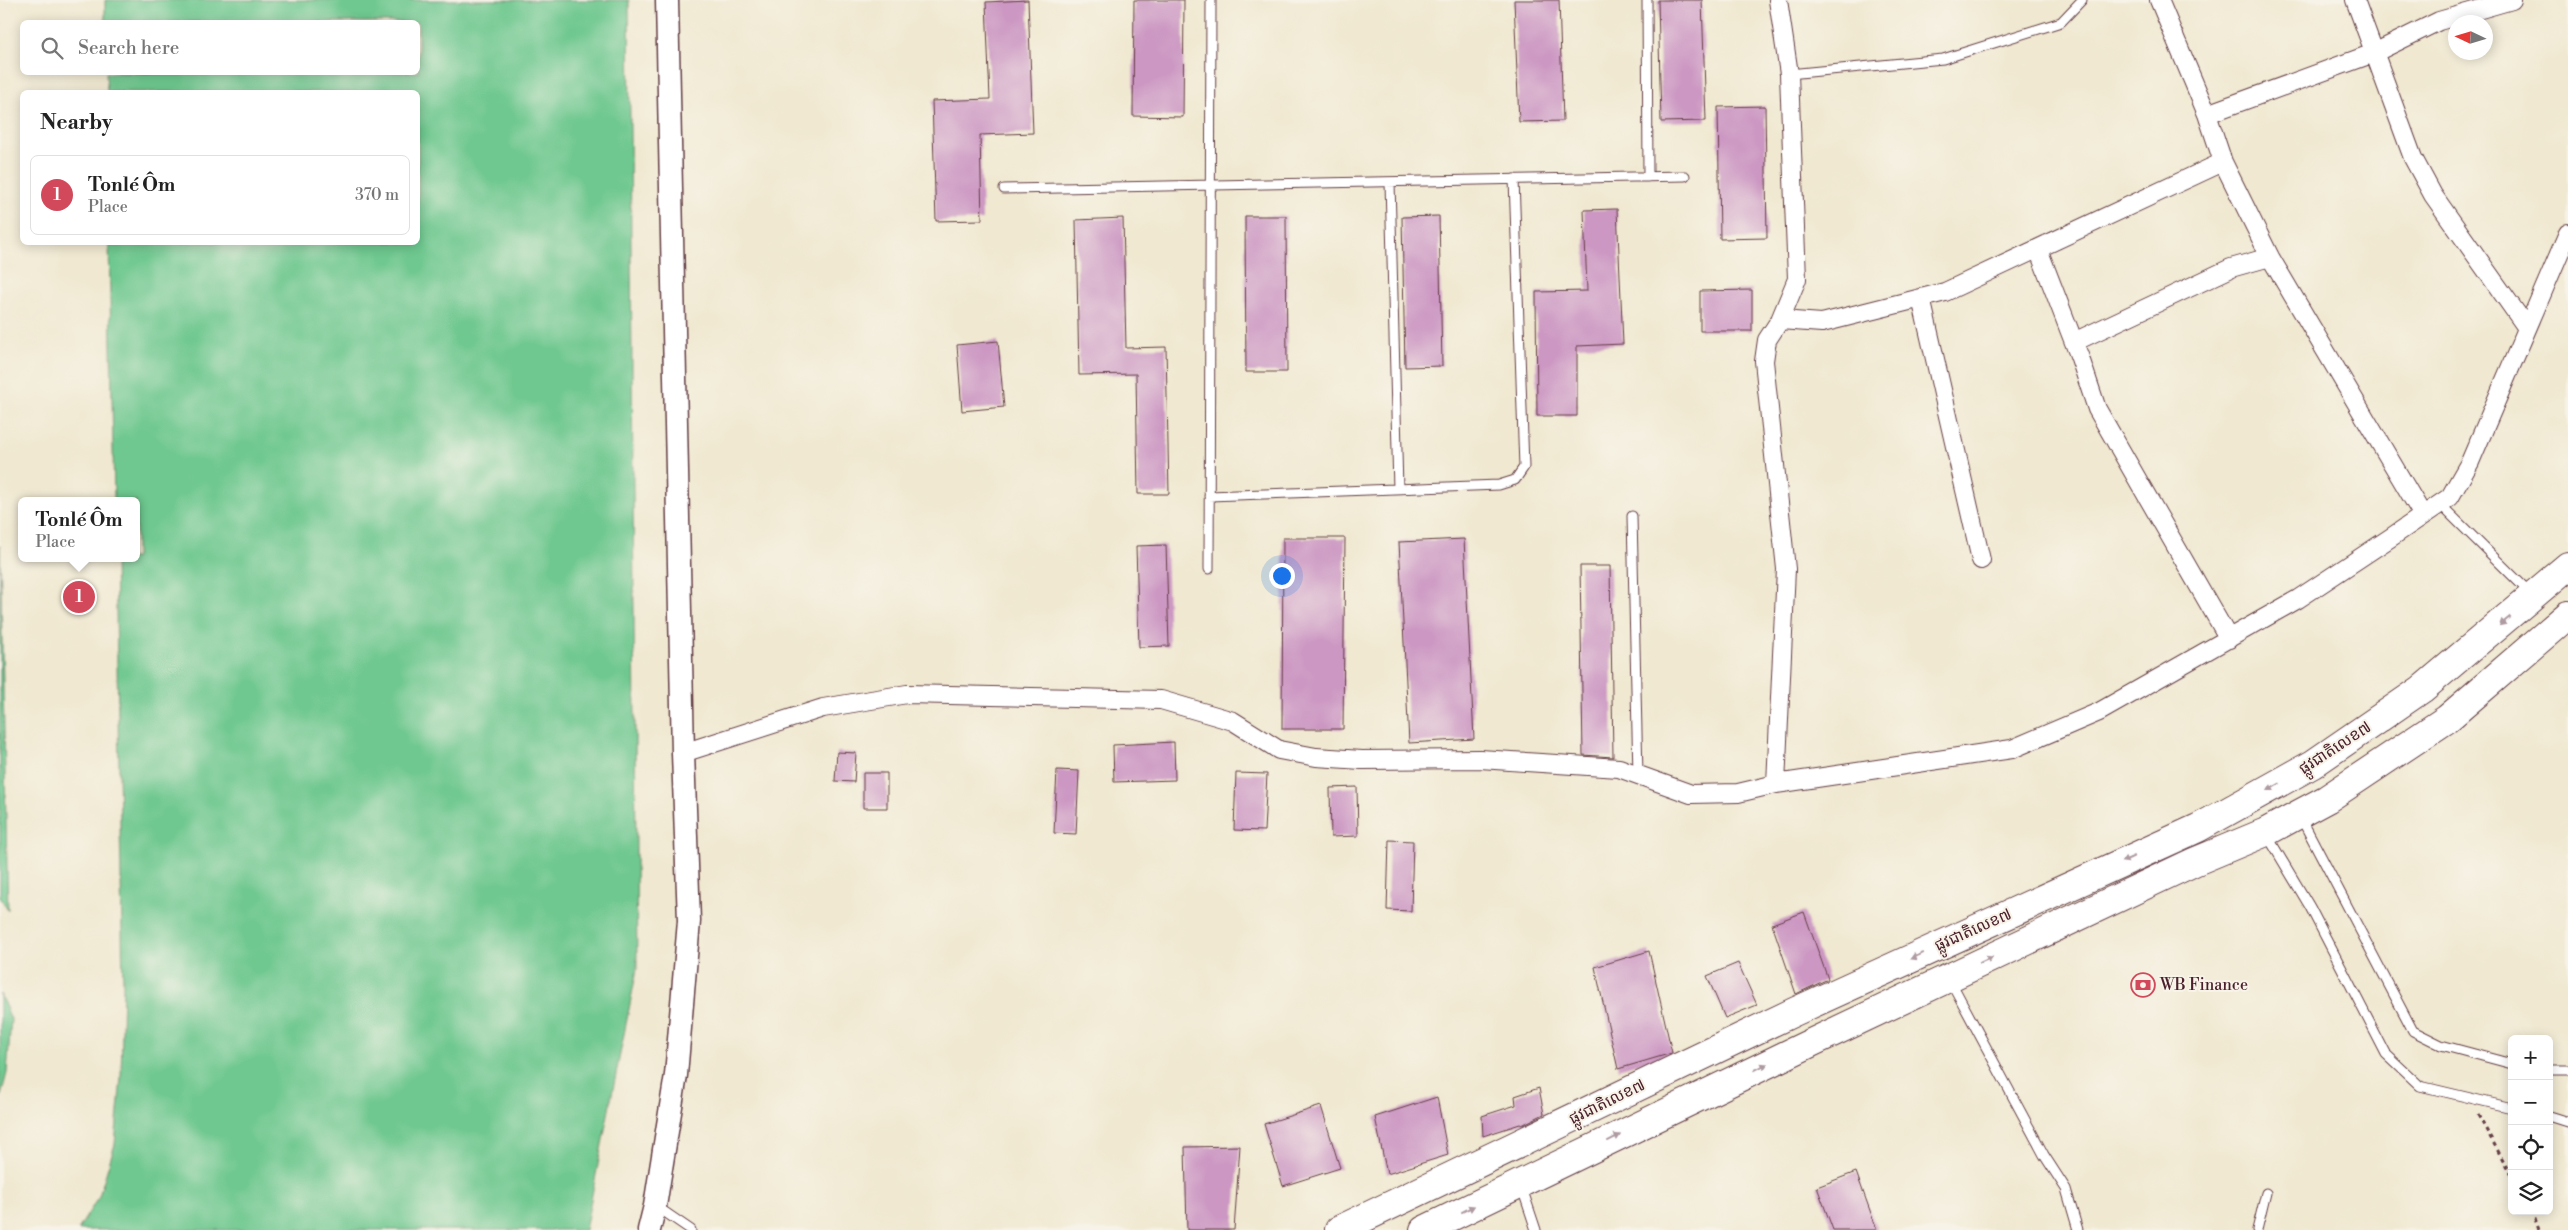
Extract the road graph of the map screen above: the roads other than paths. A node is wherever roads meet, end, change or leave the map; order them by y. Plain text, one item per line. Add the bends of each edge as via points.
1 (667, 0) edge
2 (1211, 0) edge
3 (1647, 0) edge
4 (1778, 0) edge
5 (2082, 0) edge
6 (2159, 0) edge
7 (2355, 0) edge
8 (2512, 0) edge
9 (2374, 54) junction
10 (1790, 74) junction
11 (2208, 114) junction
12 (2223, 162) junction
13 (1648, 176) junction
14 (1685, 176) dead end
15 (1514, 179) junction
16 (1390, 182) junction
17 (1210, 185) junction
18 (1004, 189) dead end
19 (2568, 234) edge
20 (2038, 249) junction
21 (2270, 257) junction
22 (1921, 298) junction
23 (1780, 320) junction
24 (2527, 328) junction
25 (2074, 342) junction
26 (1398, 489) junction
27 (1209, 496) junction
28 (2439, 503) junction
29 (2422, 514) junction
30 (1632, 516) dead end
31 (1981, 560) dead end
32 (2568, 566) edge
33 (1209, 569) dead end
34 (2534, 597) junction
35 (2568, 615) edge
36 (2229, 638) junction
37 (683, 753) junction
38 (1638, 775) junction
39 (1776, 784) junction
40 (2299, 814) junction
41 (2266, 832) junction
42 (1949, 978) junction
43 (1794, 1012) junction
44 (1815, 1040) junction
45 (2508, 1063) edge
46 (2553, 1070) edge
47 (2568, 1070) edge
48 (2508, 1107) edge
49 (2553, 1117) edge
50 (2568, 1122) edge
51 (1521, 1183) junction
52 (2266, 1193) dead end
53 (655, 1206) junction
54 (1346, 1229) edge
55 (649, 1230) edge
56 (691, 1230) edge
57 (1424, 1230) edge
58 (1536, 1230) edge
59 (2078, 1230) edge
60 (2257, 1230) edge

1 - 37 street
2 - 17 lane
3 - 13 lane
4 - 10 street
5 - 10 lane via 2061,22 1943,59
6 - 11 street
7 - 9 street
8 - 9 street via 2439,21
9 - 11 street
9 - 24 street via 2413,158 2433,195
10 - 23 street via 1797,279
11 - 12 street
12 - 20 street
12 - 21 street
13 - 14 lane
13 - 15 lane
15 - 16 lane
15 - 26 lane via 1524,467 1515,480 1499,484
16 - 17 lane
16 - 26 lane
17 - 18 lane
17 - 27 lane
19 - 24 street
20 - 22 street via 1945,292
20 - 25 street
21 - 25 street via 2231,268
21 - 29 street
22 - 23 street via 1822,323
22 - 31 street
23 - 39 street via 1767,340 1764,361 1786,569
24 - 28 street via 2470,462 2450,497
25 - 36 street via 2097,409
26 - 27 lane
27 - 33 lane
28 - 29 street
28 - 34 lane
29 - 36 street via 2298,599
30 - 38 lane
32 - 34 highway, ផ្លូវជាតិលេខ៧
34 -> 43 highway, ផ្លូវជាតិលេខ៧ via 2422,690 2313,764 2250,801 2198,828
35 - 40 highway, ផ្លូវជាតិលេខ៧ via 2447,719 2327,799
36 - 39 street via 2099,712 2012,749
37 - 38 street via 823,708 907,694 1161,700 1233,721 1279,750 1316,757 1480,759 1619,768
37 - 53 street via 689,921 676,1076
38 - 39 street via 1691,794 1738,793
40 - 41 highway, ផ្លូវជាតិលេខ៧
40 - 45 lane via 2413,1031 2441,1045
42 -> 41 highway, ផ្លូវជាតិលេខ៧ via 2194,862
41 - 48 lane via 2310,907 2386,1054 2420,1086
42 - 44 highway, ផ្លូវជាតិលេខ៧
42 - 59 lane via 2044,1155 2066,1189
43 - 44 highway
43 - 54 highway, ផ្លូវជាតិលេខ៧
51 -> 44 highway, ផ្លូវជាតិលេខ៧
46 - 47 lane
49 - 50 lane
57 -> 51 highway, ផ្លូវជាតិលេខ៧
51 - 58 lane
52 - 60 lane
53 - 55 street
53 - 56 lane

